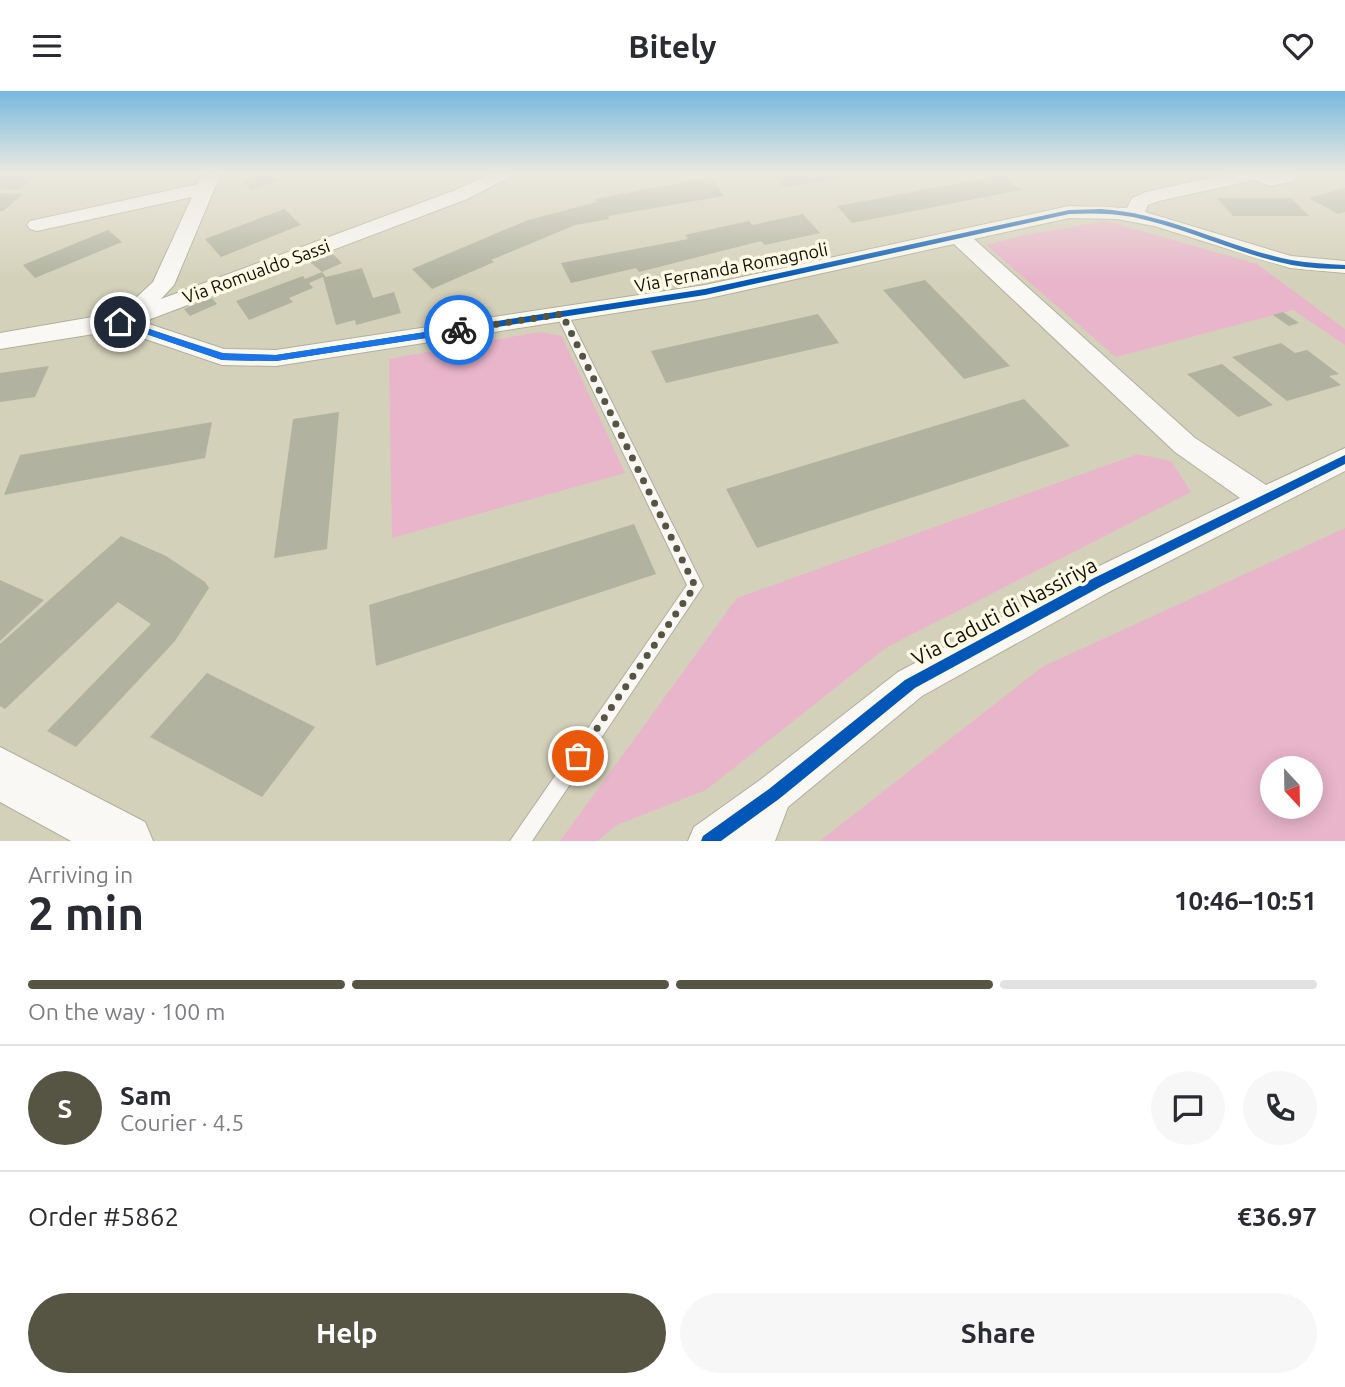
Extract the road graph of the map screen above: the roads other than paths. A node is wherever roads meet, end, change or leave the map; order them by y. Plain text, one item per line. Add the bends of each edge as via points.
1 (103, 208) edge
2 (197, 208) edge
3 (425, 208) edge
4 (1137, 208) edge
5 (1134, 215) junction
6 (37, 225) dead end
7 (959, 237) junction
8 (1345, 267) edge
9 (562, 314) junction
10 (120, 322) junction
11 (0, 341) edge
12 (1345, 459) edge
13 (1263, 498) junction
14 (0, 773) edge
15 (775, 794) junction
16 (126, 841) edge
17 (520, 841) edge
18 (708, 841) edge
19 (755, 841) edge

1 - 6 street
2 - 10 street, Via Romualdo Sassi via 163,285
3 - 10 street, Via Romualdo Sassi
4 - 5 street
5 - 7 street, Via Fernanda Romagnoli via 1069,212
5 - 8 street, Via Fernanda Romagnoli via 1284,262
7 - 9 street, Via Fernanda Romagnoli via 705,292
7 - 13 street via 1185,445
9 - 10 street, Via Fernanda Romagnoli via 276,358 222,357
9 - 17 lane via 695,586
10 - 11 street, Via Romualdo Sassi
12 - 13 street, Via Caduti di Nassiriya
13 - 15 street, Via Caduti di Nassiriya via 910,684
14 - 16 main road
15 - 18 street, Via Caduti di Nassiriya
15 - 19 street, Via Caduti di Nassiriya

